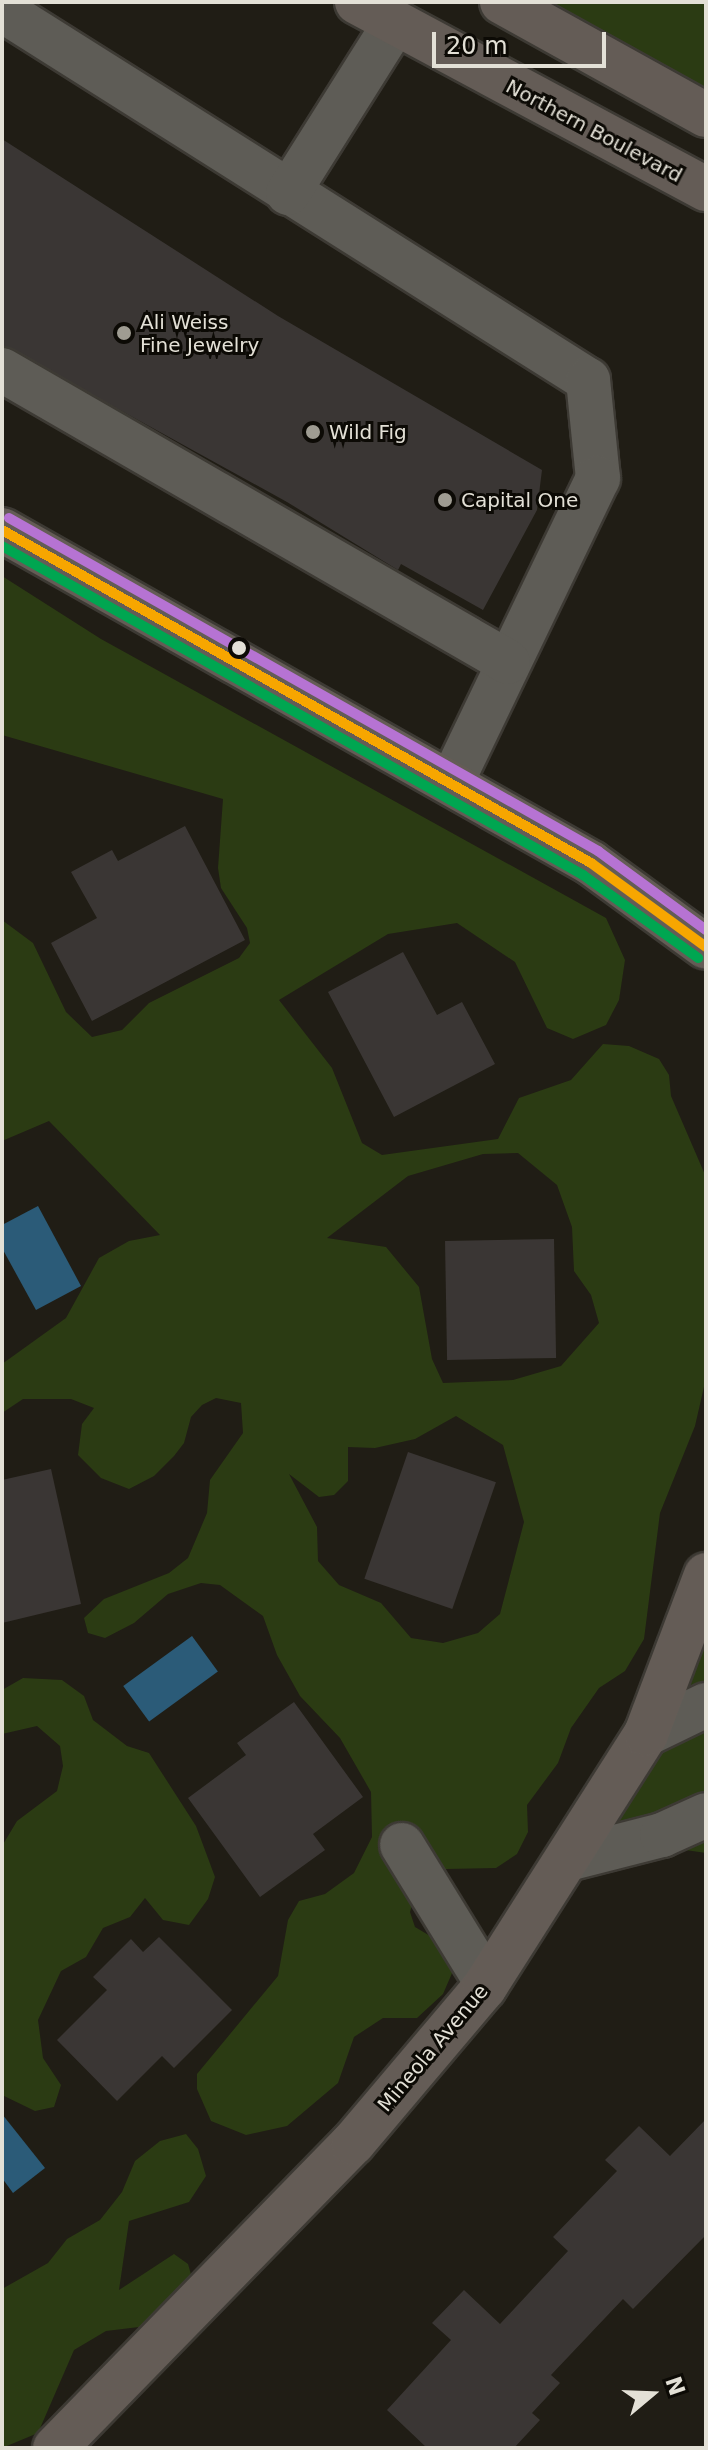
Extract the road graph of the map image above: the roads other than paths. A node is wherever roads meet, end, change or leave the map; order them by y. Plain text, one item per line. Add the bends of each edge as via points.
1 (357, 2) edge
2 (502, 2) edge
3 (2, 10) edge
4 (394, 25) junction
5 (706, 115) edge
6 (706, 189) edge
7 (288, 193) junction
8 (2, 370) edge
9 (2, 530) edge
10 (508, 662) junction
11 (452, 782) junction
12 (706, 947) edge
13 (706, 1575) edge
14 (706, 1705) edge
15 (646, 1734) junction
16 (706, 1815) edge
17 (402, 1845) dead end
18 (568, 1859) junction
19 (487, 1983) junction
20 (55, 2448) edge

1 - 4 main road, Northern Boulevard
2 - 5 main road
3 - 7 street
4 - 6 main road, Northern Boulevard
4 - 7 street
7 - 10 street via 588,380 598,478
8 - 10 street
9 - 11 main road
10 - 11 street
11 - 12 main road via 616,879
13 - 15 main road, Mineola Avenue
14 - 15 street
15 - 18 main road, Mineola Avenue
16 - 18 street via 662,1835
17 - 19 street
18 - 19 main road, Mineola Avenue
19 - 20 main road, Mineola Avenue via 353,2143

